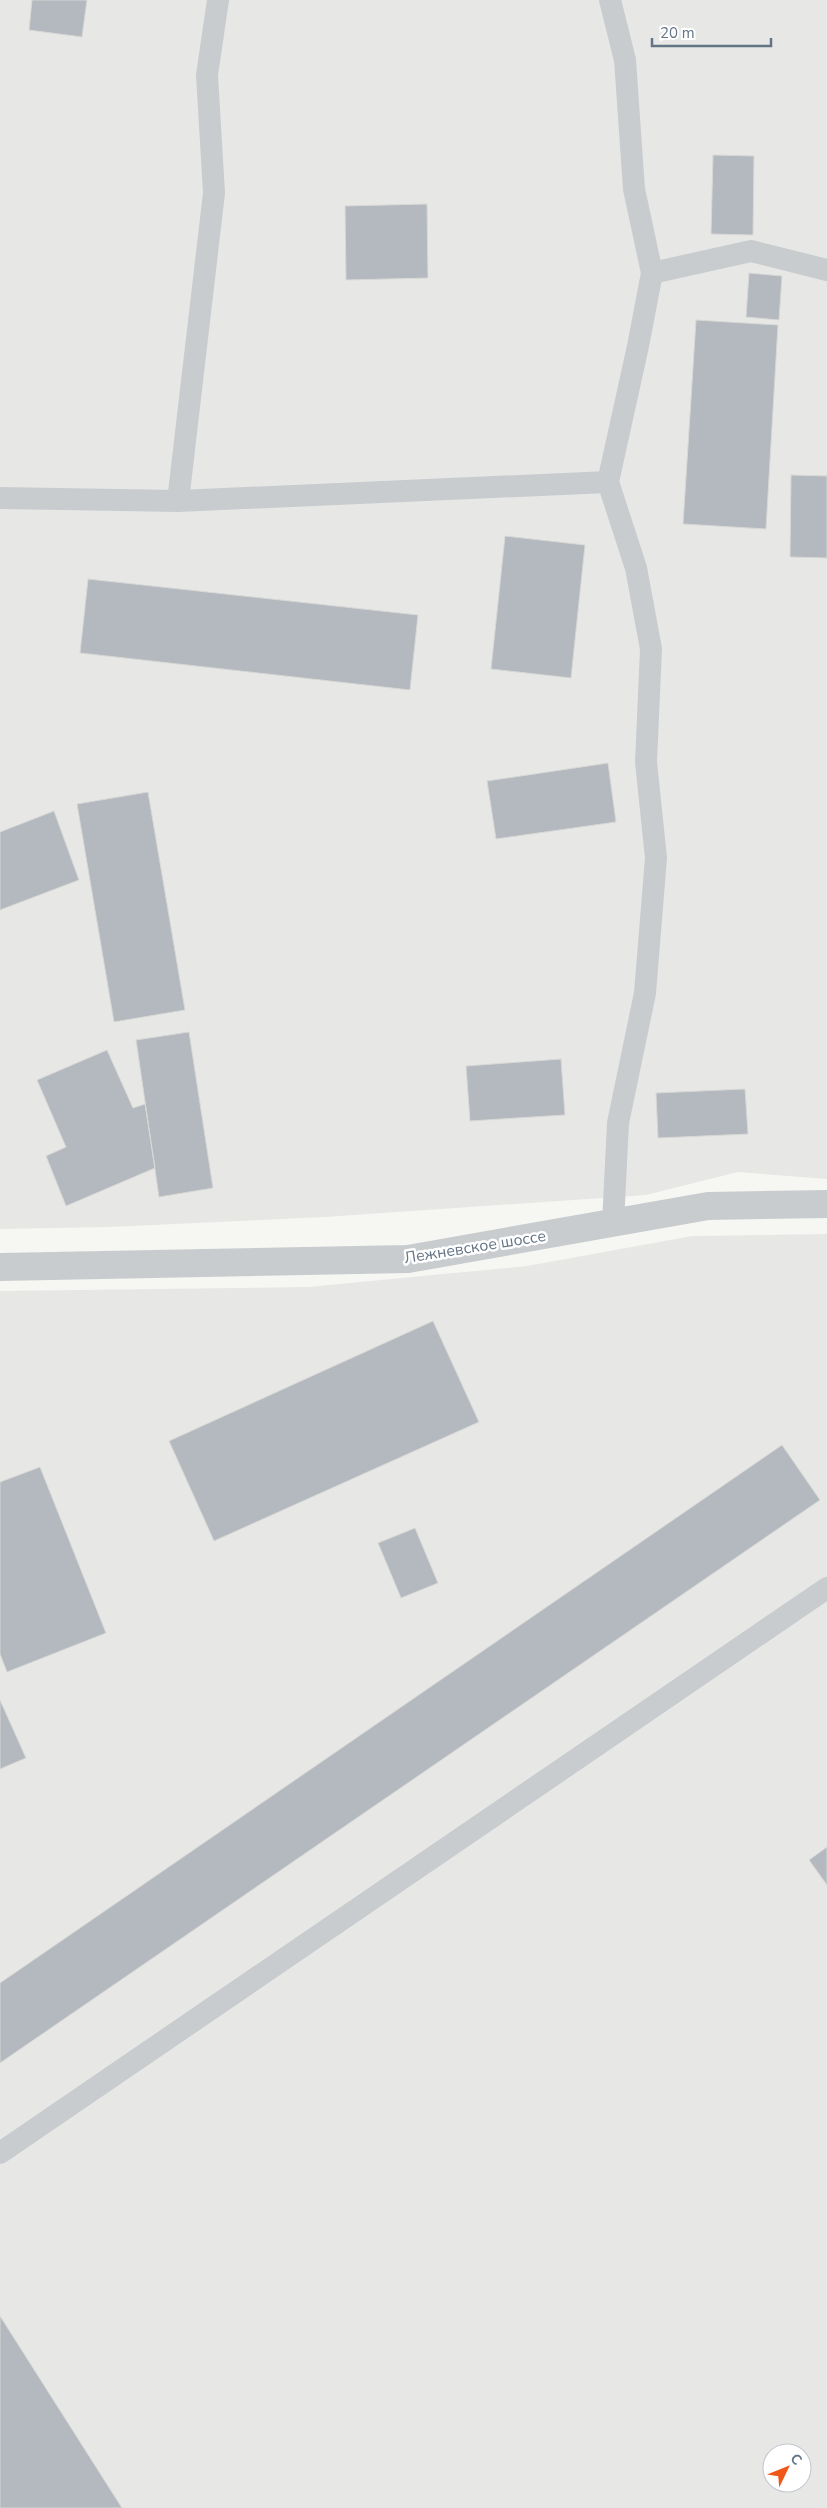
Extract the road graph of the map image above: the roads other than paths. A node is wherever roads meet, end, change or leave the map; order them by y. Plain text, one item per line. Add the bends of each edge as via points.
1 (218, 0) edge
2 (610, 0) edge
3 (827, 270) edge
4 (652, 272) junction
5 (608, 482) junction
6 (0, 498) edge
7 (178, 501) junction
8 (827, 1204) edge
9 (613, 1223) junction
10 (0, 1267) edge
11 (827, 1588) edge
12 (0, 2153) edge

1 - 7 lane via 207,75 214,193
2 - 4 lane via 625,60 634,189
3 - 4 lane via 751,251
4 - 5 lane
5 - 7 lane
5 - 9 lane via 636,568 651,649 646,762 656,858 645,992 618,1123
6 - 7 lane
8 - 9 street, Лежневское шоссе via 708,1206
9 - 10 street, Лежневское шоссе via 408,1260
11 - 12 lane

